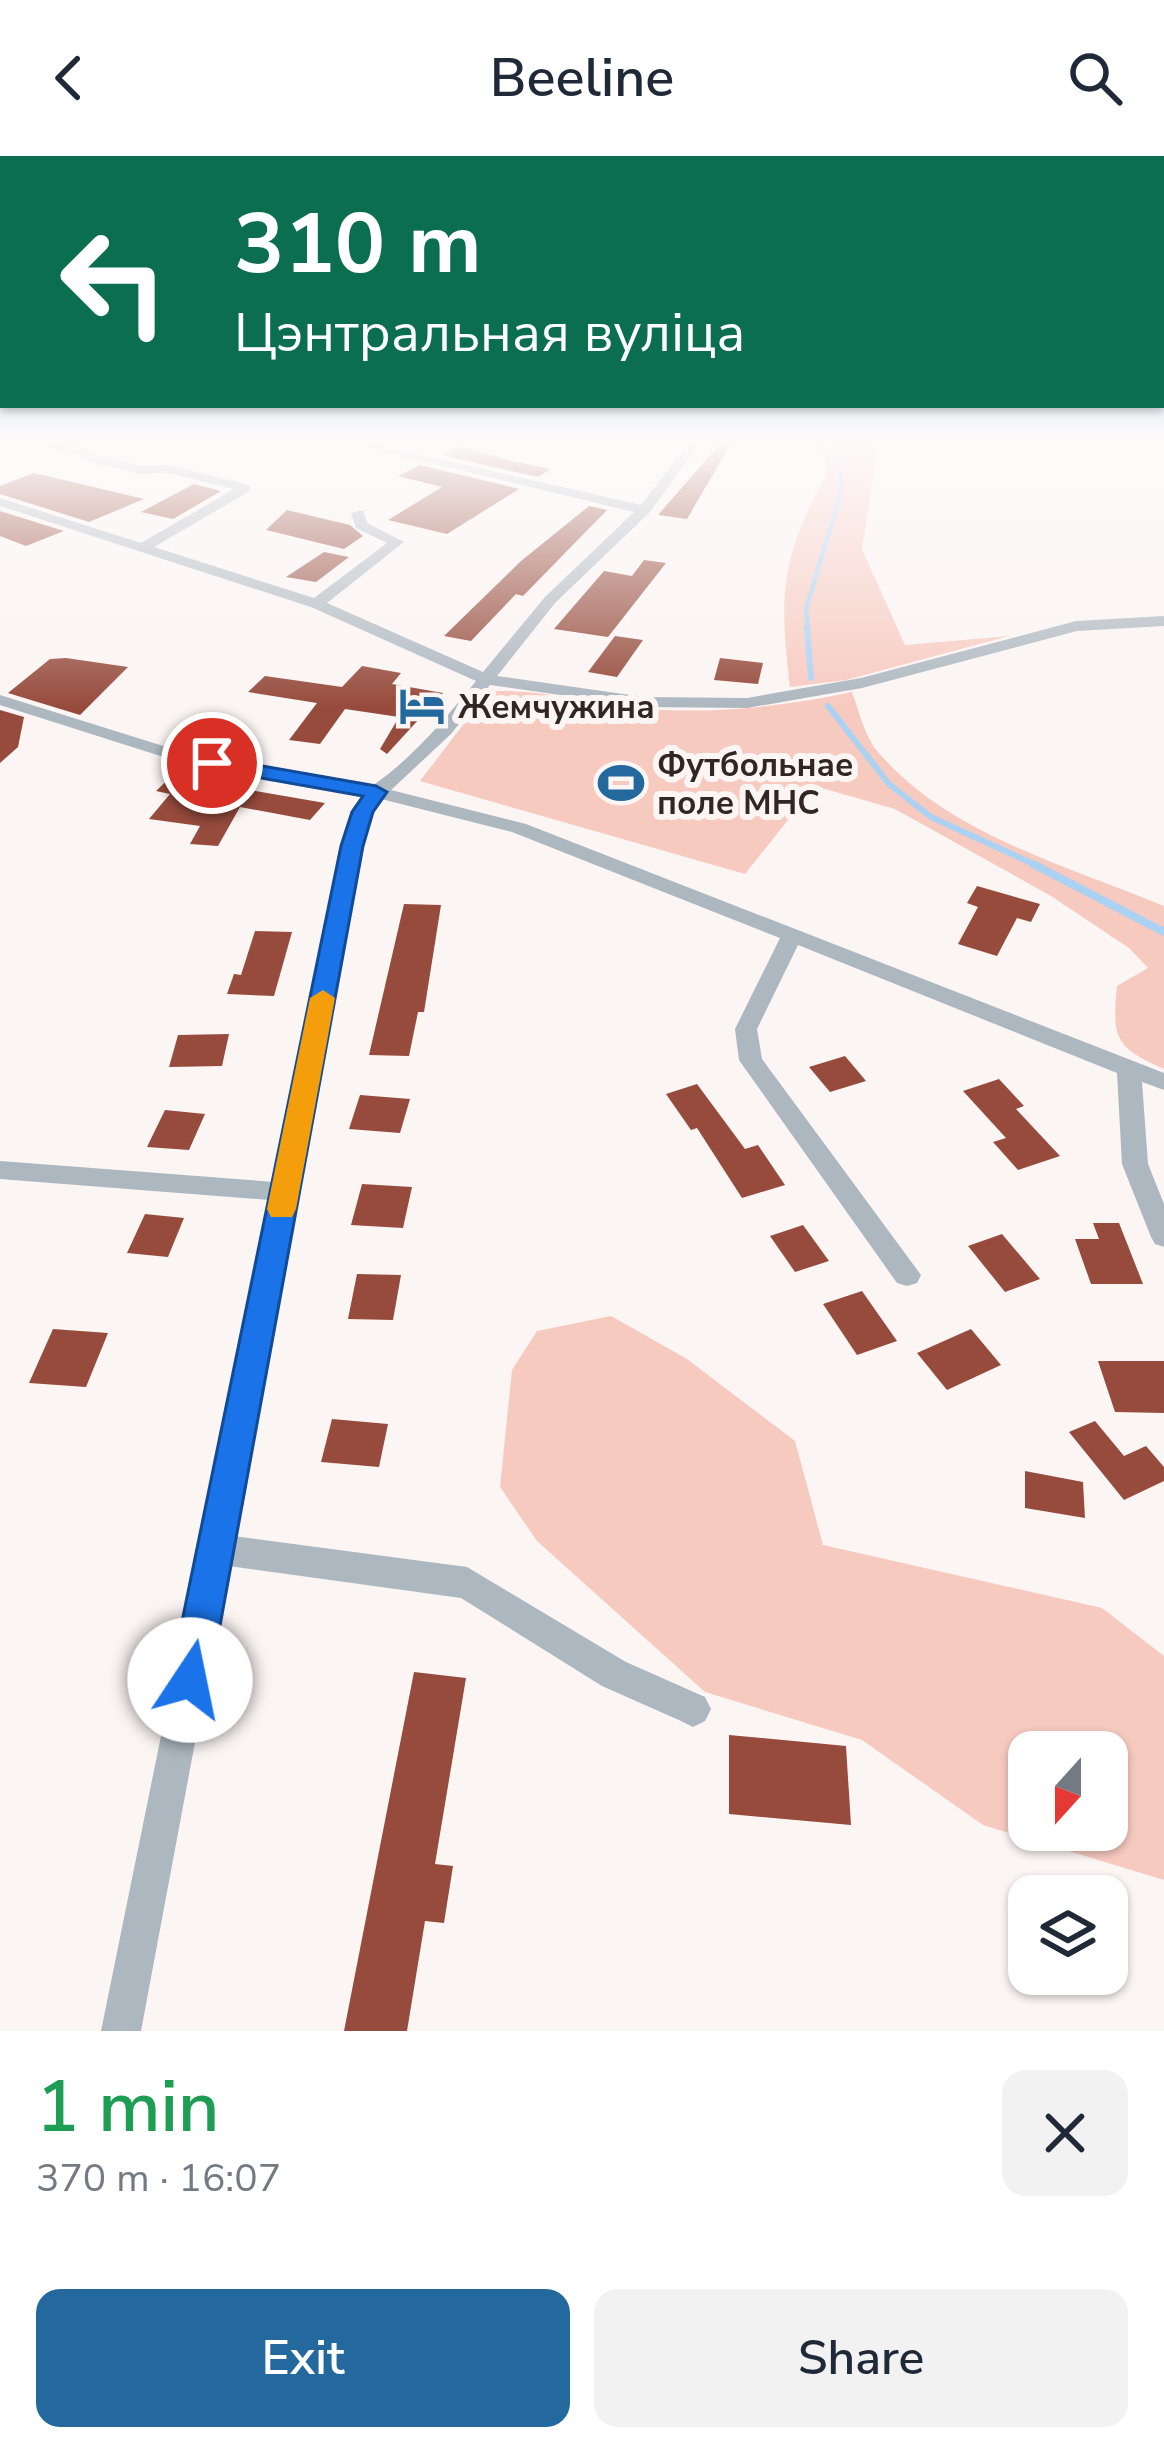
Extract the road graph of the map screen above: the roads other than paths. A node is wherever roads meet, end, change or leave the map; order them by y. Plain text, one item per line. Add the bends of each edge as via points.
1 (98, 532) edge
2 (170, 532) edge
3 (377, 532) edge
4 (620, 532) edge
5 (144, 547) junction
6 (316, 604) junction
7 (1164, 621) edge
8 (484, 679) junction
9 (0, 700) edge
10 (376, 792) junction
11 (790, 938) junction
12 (1129, 1071) junction
13 (1164, 1082) edge
14 (0, 1170) edge
15 (285, 1192) junction
16 (1164, 1238) edge
17 (907, 1275) dead end
18 (216, 1549) junction
19 (692, 1709) dead end
20 (121, 2031) edge

1 - 5 street
2 - 5 street
3 - 6 street via 397,542
4 - 8 street via 550,599
5 - 6 street
6 - 8 street
7 - 8 street via 1076,626 862,683 747,703 644,702
8 - 10 street via 446,730
9 - 10 street via 173,755
10 - 11 street via 538,835
10 - 15 street via 352,846
11 - 12 street
11 - 17 street via 746,1029 751,1060
12 - 13 street
12 - 16 street via 1136,1164
14 - 15 street
15 - 18 street
18 - 19 street via 467,1583 614,1674
18 - 20 street

